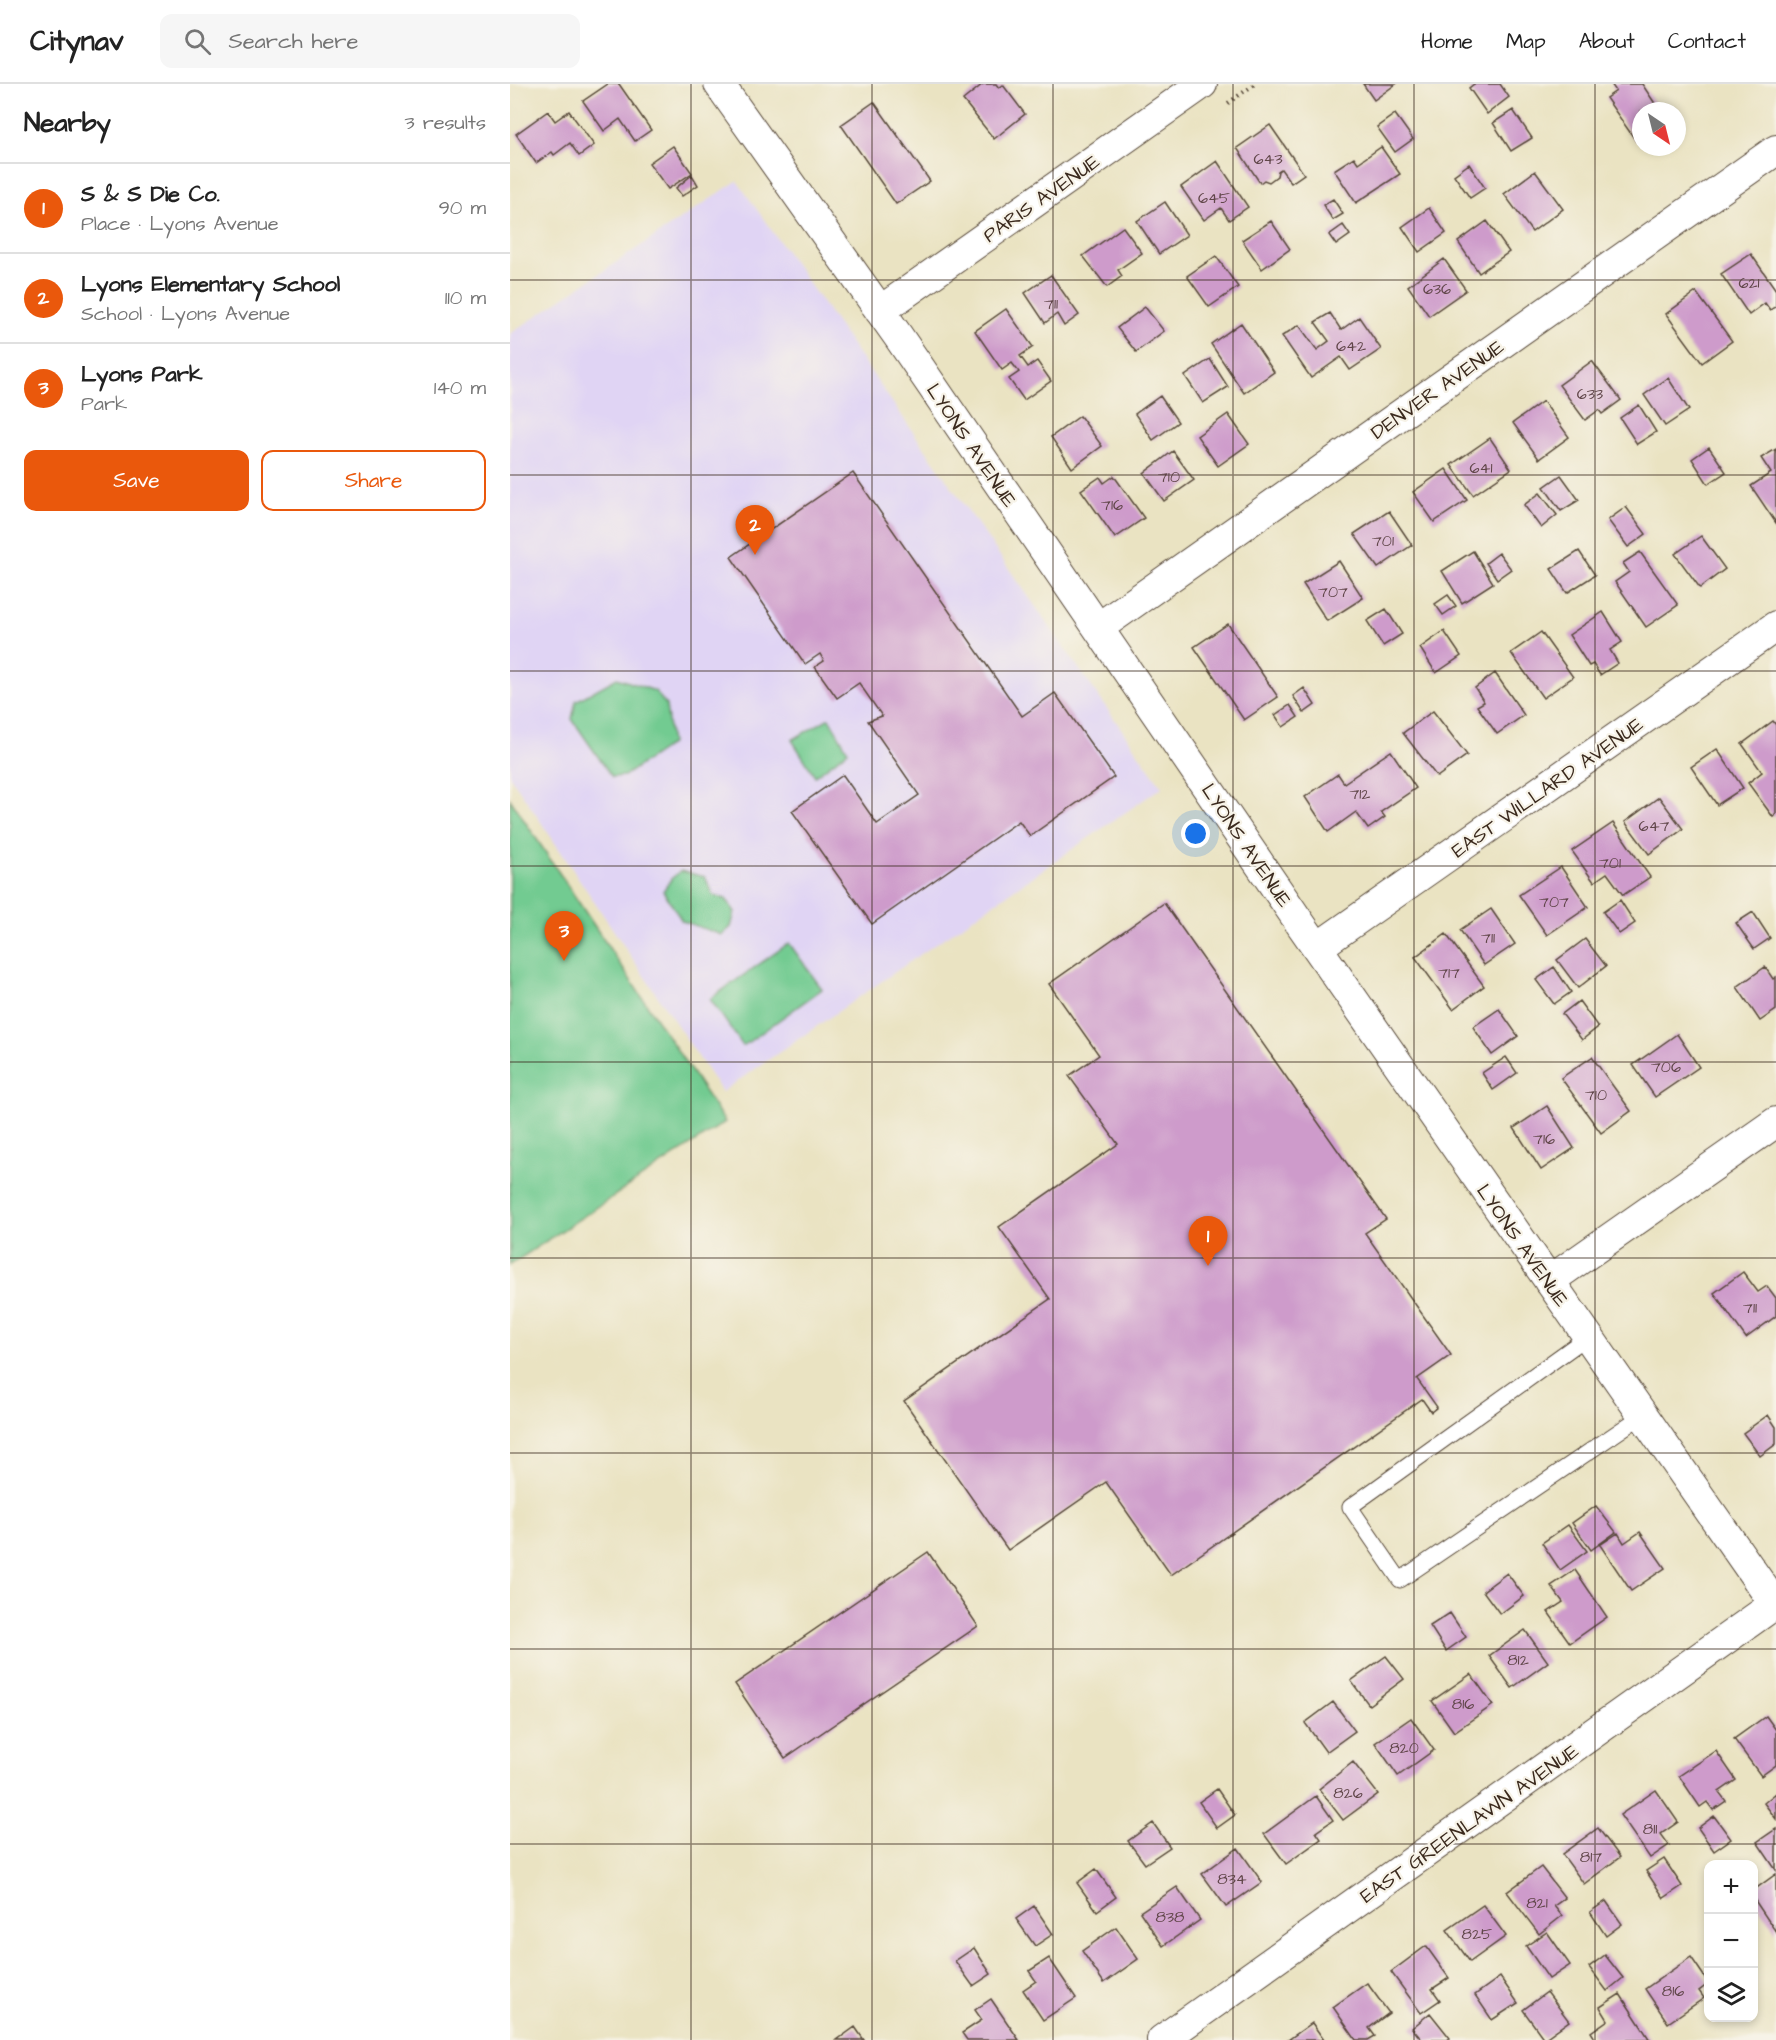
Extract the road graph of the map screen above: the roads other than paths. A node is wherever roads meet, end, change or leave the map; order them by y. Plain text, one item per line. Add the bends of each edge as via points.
1 (719, 84) edge
2 (1202, 84) edge
3 (1776, 150) edge
4 (880, 311) junction
5 (1776, 626) edge
6 (1098, 628) junction
7 (1318, 947) junction
8 (1776, 1122) edge
9 (1549, 1281) junction
10 (1587, 1337) junction
11 (1643, 1415) junction
12 (1775, 1605) edge
13 (1162, 2040) edge

1 - 4 street, LYONS AVENUE
2 - 4 street, PARIS AVENUE
3 - 6 street, DENVER AVENUE
4 - 6 street, LYONS AVENUE
5 - 7 street, EAST WILLARD AVENUE
6 - 7 street, LYONS AVENUE
7 - 9 street, LYONS AVENUE
8 - 9 street
9 - 10 street, LYONS AVENUE
10 - 11 street, LYONS AVENUE
10 - 11 lane via 1350,1507 1400,1580
11 - 12 street, LYONS AVENUE
12 - 13 street, EAST GREENLAWN AVENUE

